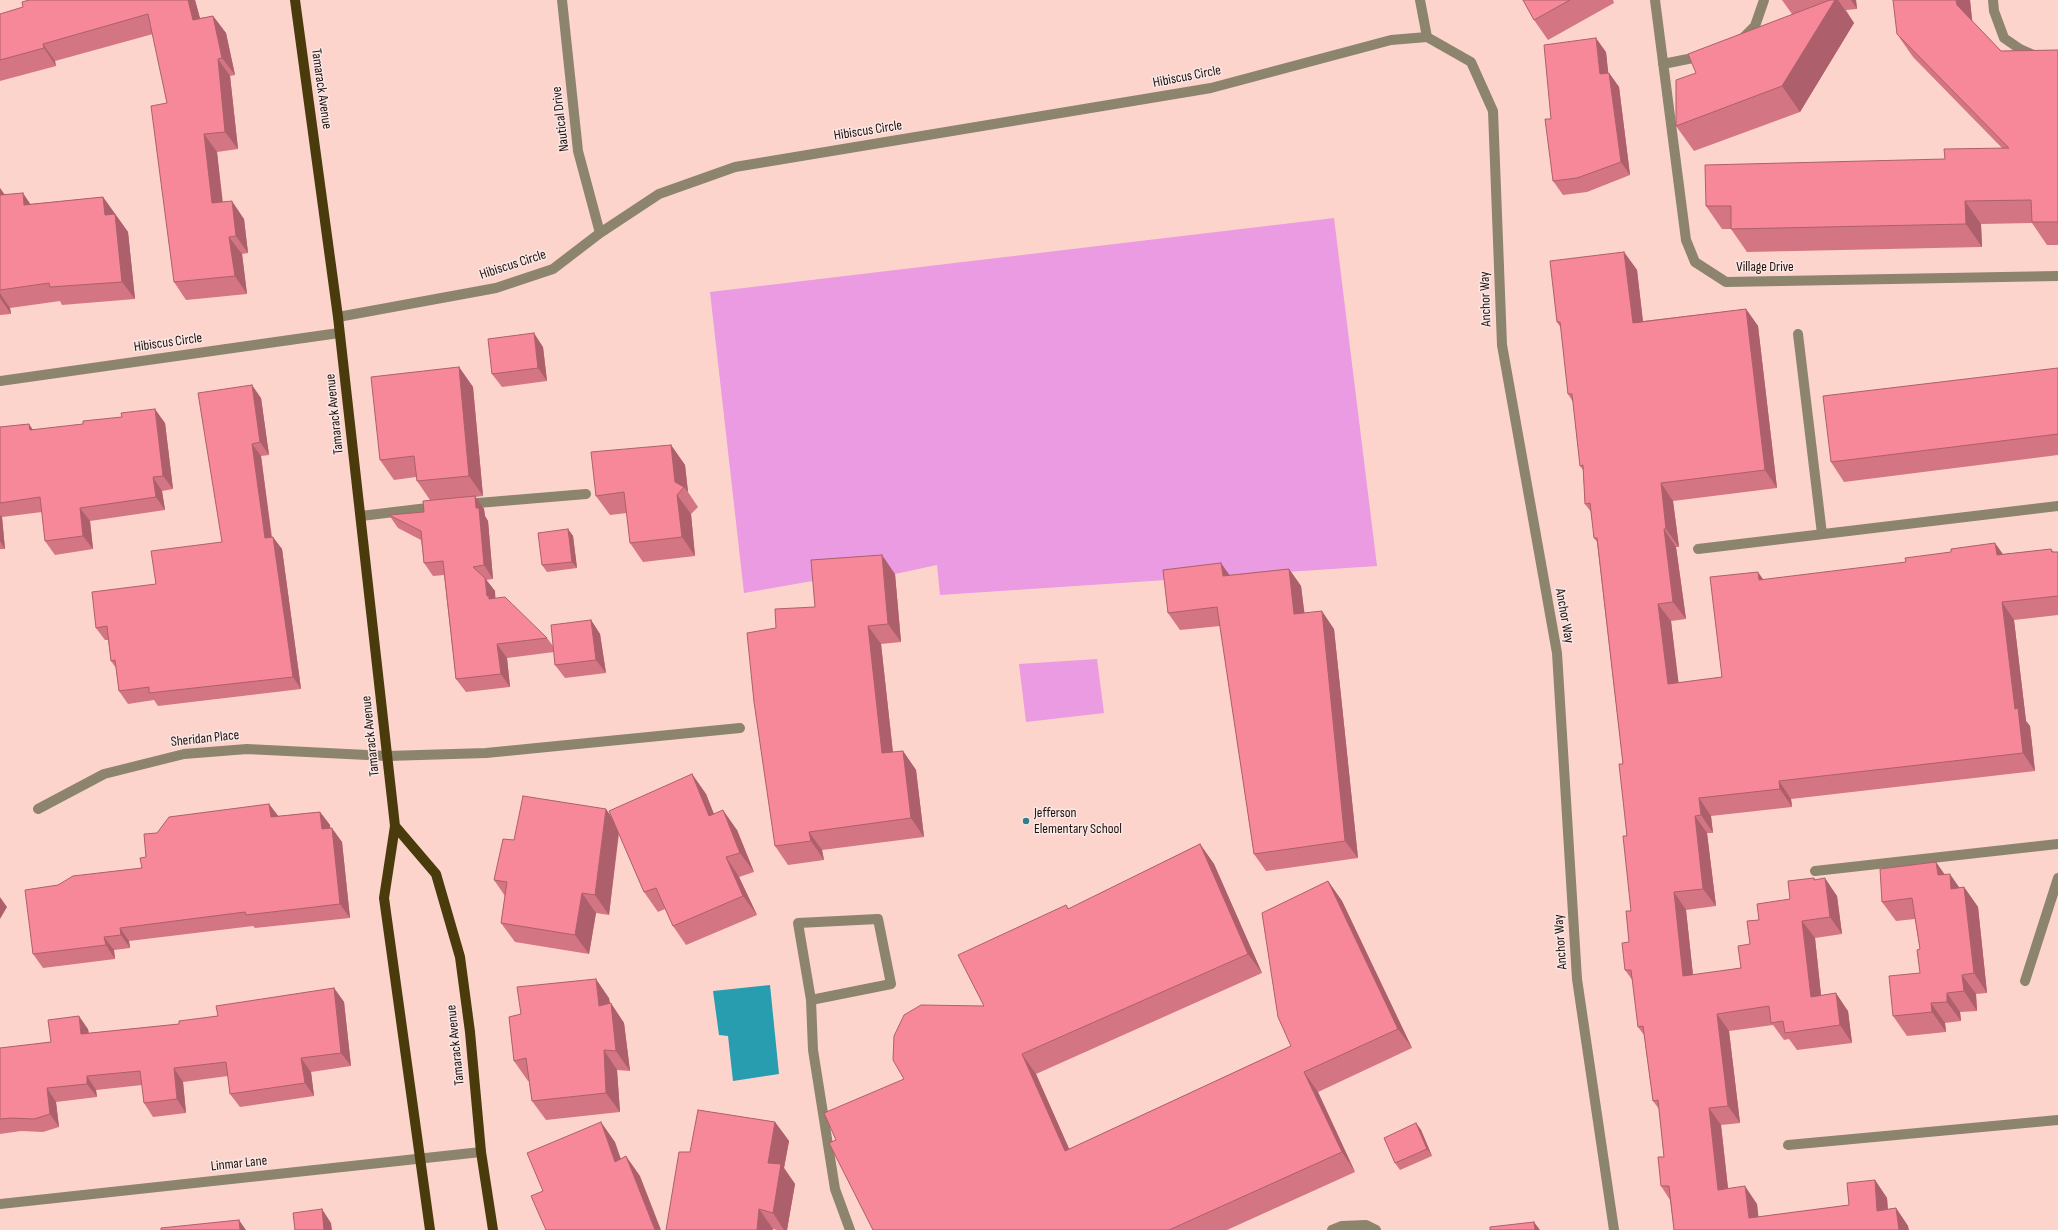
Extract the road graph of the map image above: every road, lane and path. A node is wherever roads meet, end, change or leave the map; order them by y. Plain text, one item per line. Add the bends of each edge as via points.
1 (295, 0) edge
2 (562, 0) edge
3 (1420, 0) edge
4 (1655, 0) edge
5 (1764, 0) edge
6 (1993, 0) edge
7 (1427, 37) junction
8 (1735, 46) edge
9 (1717, 54) edge
10 (2058, 58) edge
11 (1663, 64) junction
12 (600, 233) junction
13 (2058, 276) edge
14 (338, 316) junction
15 (339, 333) junction
16 (1798, 334) dead end
17 (0, 381) edge
18 (586, 494) dead end
19 (2058, 506) edge
20 (360, 516) junction
21 (1822, 534) junction
22 (1698, 549) dead end
23 (740, 728) dead end
24 (387, 756) junction
25 (38, 808) dead end
26 (395, 826) junction
27 (2058, 844) edge
28 (1815, 871) dead end
29 (2058, 878) edge
30 (2025, 981) dead end
31 (811, 1000) junction
32 (2058, 1120) edge
33 (1788, 1145) dead end
34 (481, 1152) junction
35 (420, 1159) junction
36 (0, 1204) edge
37 (430, 1230) edge
38 (493, 1230) edge
39 (850, 1230) edge
40 (1332, 1230) edge
41 (1376, 1230) edge
42 (1614, 1230) edge

1 - 14 main road, Tamarack Avenue
2 - 12 street, Nautical Drive via 578,151
3 - 7 street
4 - 11 street, Village Drive
5 - 8 street via 1755,26
6 - 10 street via 1994,11 2004,38 2038,57
7 - 12 street, Hibiscus Circle via 1391,40 1210,88 735,167 659,194
7 - 42 street, Anchor Way via 1471,62 1493,111 1502,345 1557,653 1577,979
9 - 11 street
11 - 13 street, Village Drive via 1686,240 1694,262 1726,282
12 - 14 street, Hibiscus Circle via 553,269 496,288
14 - 15 main road, Tamarack Avenue
15 - 17 street, Hibiscus Circle
15 - 20 main road, Tamarack Avenue
16 - 21 street
18 - 20 street via 449,505
19 - 21 street
20 - 24 main road, Tamarack Avenue
21 - 22 street
23 - 24 street, Sheridan Place via 486,753
24 - 25 street, Sheridan Place via 247,749 184,754 104,774
24 - 26 main road, Tamarack Avenue
26 - 34 main road, Tamarack Avenue via 436,874 460,958
26 - 35 main road, Tamarack Avenue via 384,898
27 - 28 street
29 - 30 street
31 - 31 street via 891,984 878,919 798,923
31 - 39 street via 814,1050 835,1189
32 - 33 street
34 - 35 street, Linmar Lane
34 - 38 main road, Tamarack Avenue
35 - 36 street, Linmar Lane
35 - 37 main road, Tamarack Avenue
40 - 41 street via 1342,1226 1366,1225

